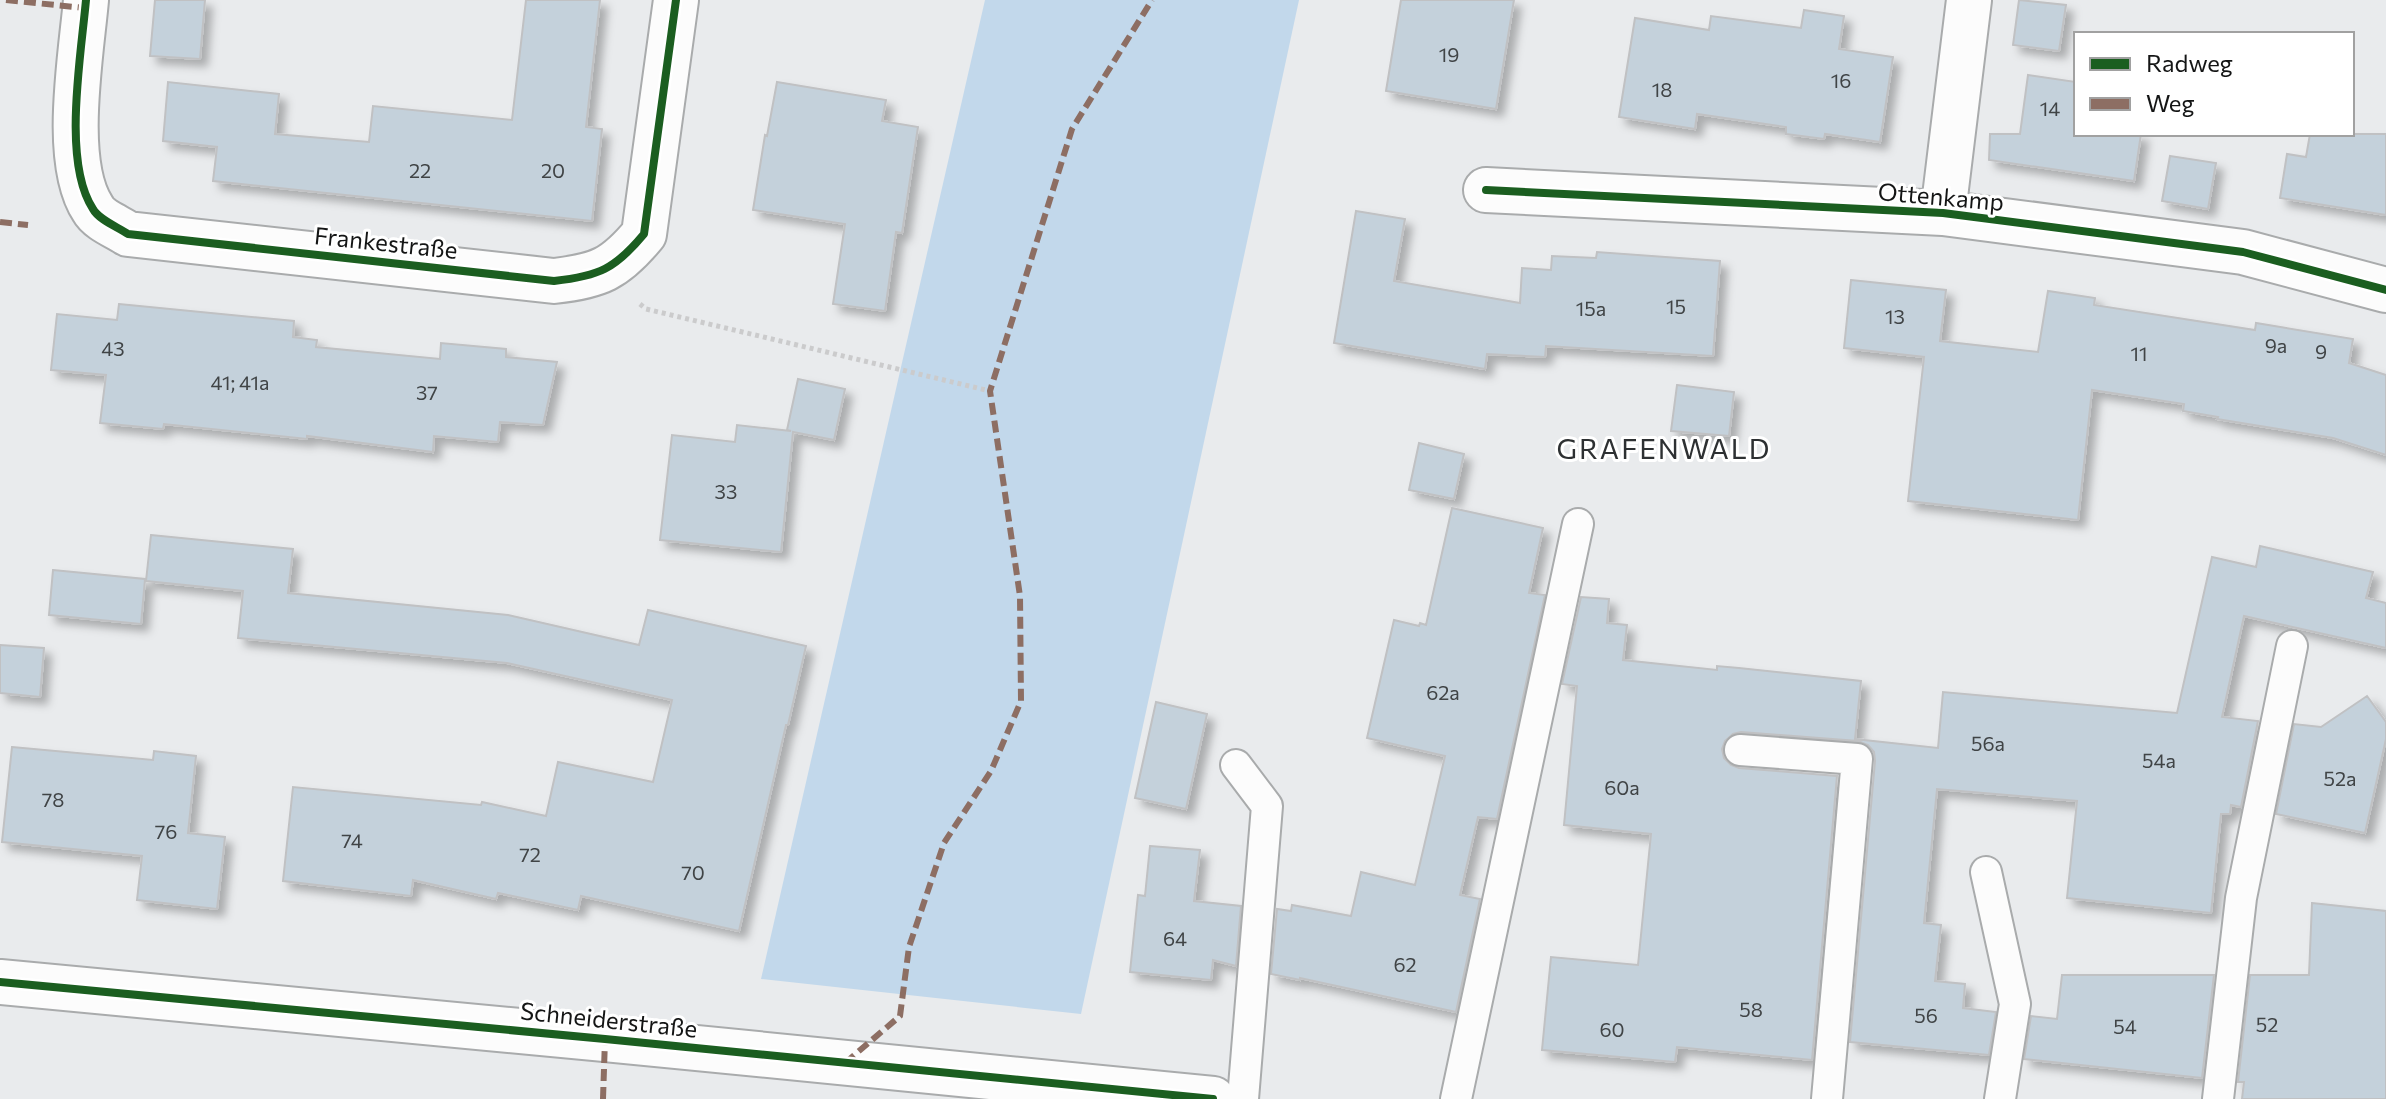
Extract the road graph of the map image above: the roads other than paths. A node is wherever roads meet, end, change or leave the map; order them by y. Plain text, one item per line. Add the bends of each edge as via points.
1 (86, 0) edge
2 (676, 0) edge
3 (1969, 0) edge
4 (1486, 190) dead end
5 (1943, 213) junction
6 (2386, 290) edge
7 (1578, 524) dead end
8 (2292, 646) dead end
9 (1740, 750) dead end
10 (1236, 765) dead end
11 (1986, 872) dead end
12 (0, 982) edge
13 (1133, 1095) edge
14 (1213, 1099) edge
15 (1243, 1099) edge
16 (1456, 1099) edge
17 (1827, 1099) edge
18 (2000, 1099) edge
19 (2218, 1099) edge

1 - 2 street, Frankestraße via 75,133 81,184 94,212 128,234 554,281 604,271 627,256 644,234
3 - 5 street, Ottenkamp
4 - 5 street, Ottenkamp
5 - 6 street, Ottenkamp via 2243,252
7 - 16 lane
8 - 19 lane via 2241,898
9 - 17 lane via 1857,759
10 - 15 lane via 1267,806
11 - 18 lane via 2015,1004
12 - 13 street, Schneiderstraße
13 - 14 street, Schneiderstraße

